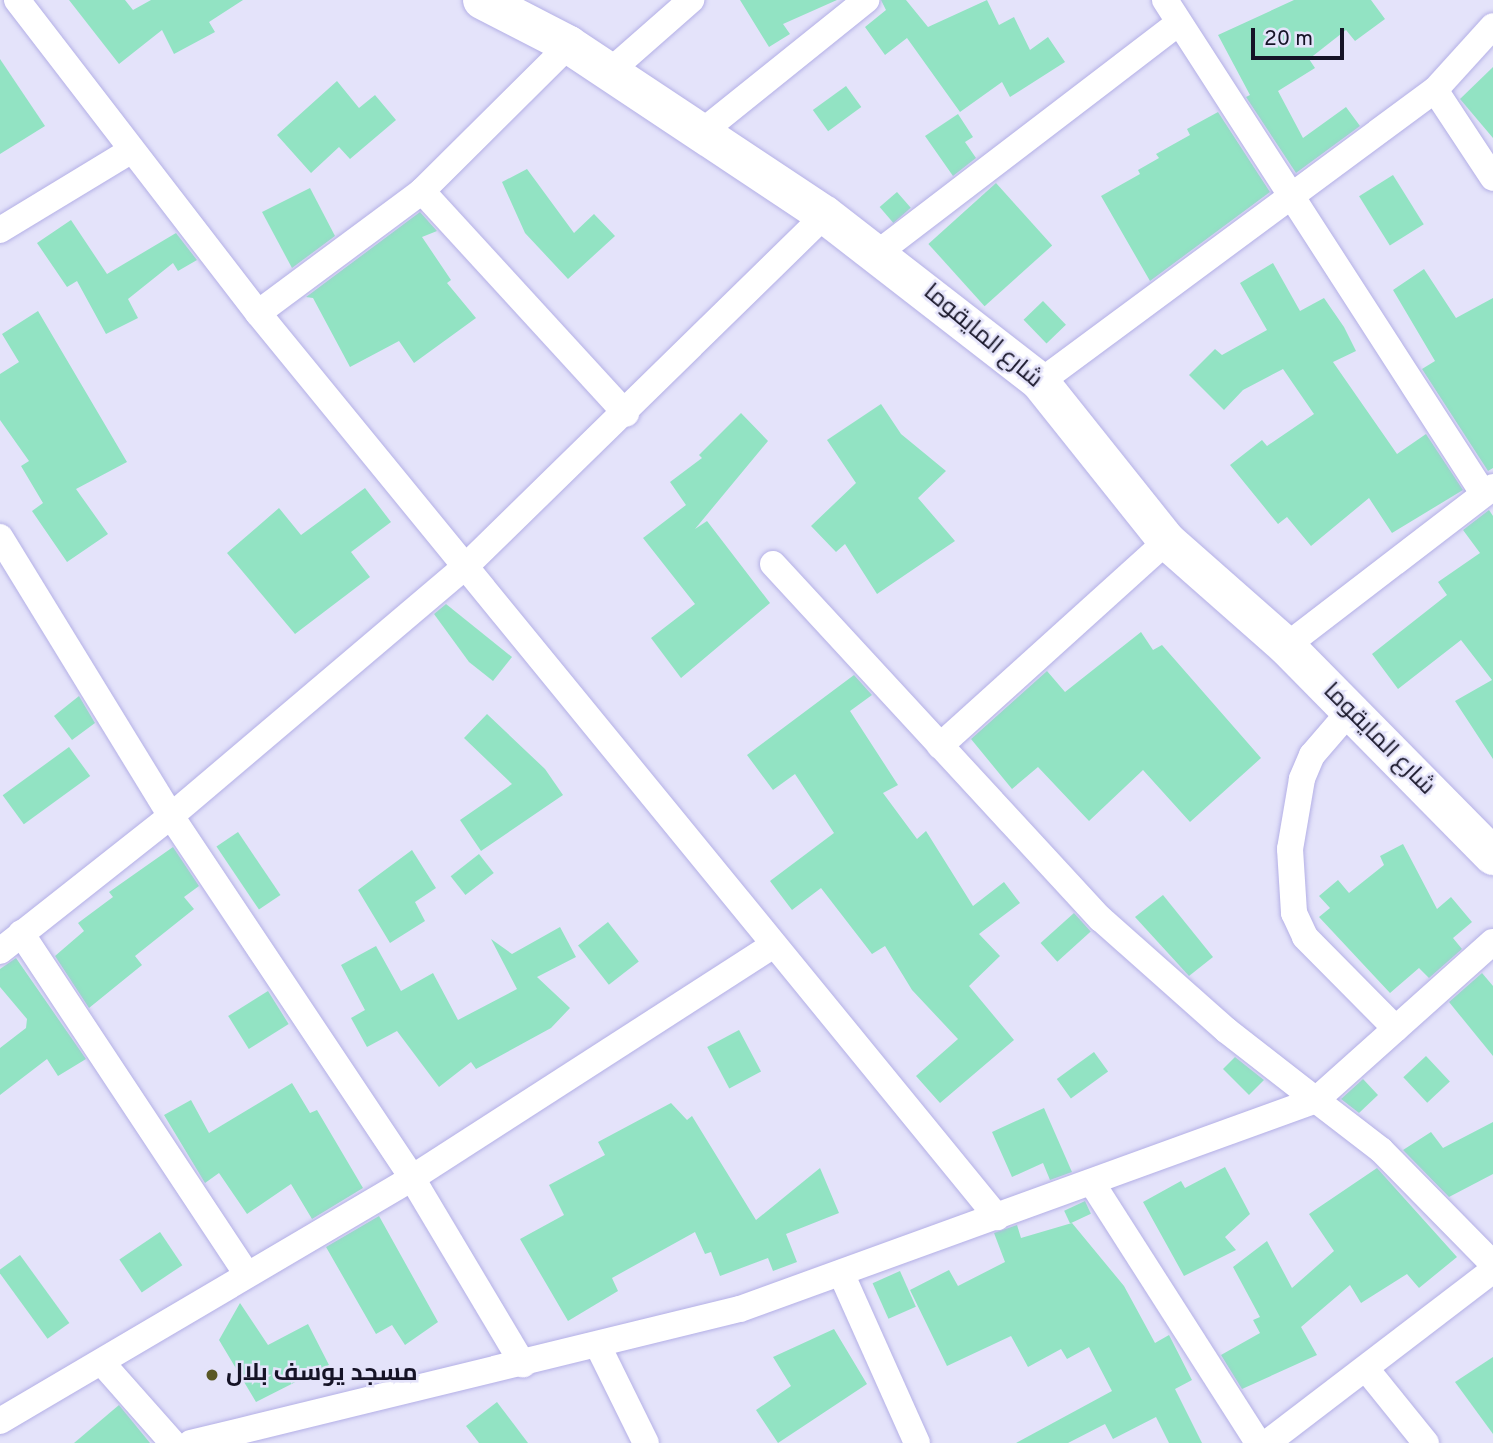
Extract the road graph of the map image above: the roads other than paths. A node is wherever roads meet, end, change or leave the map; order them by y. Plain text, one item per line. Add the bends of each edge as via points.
1 (18, 0) edge
2 (482, 0) edge
3 (691, 0) edge
4 (866, 0) edge
5 (1165, 0) edge
6 (1179, 23) junction
7 (1493, 26) edge
8 (569, 45) junction
9 (608, 73) junction
10 (1435, 90) junction
11 (702, 132) junction
12 (132, 150) junction
13 (1493, 178) edge
14 (422, 191) junction
15 (1294, 195) junction
16 (825, 215) junction
17 (0, 230) edge
18 (879, 252) junction
19 (258, 313) junction
20 (1040, 382) junction
21 (626, 414) junction
22 (1488, 490) edge
23 (0, 537) edge
24 (1167, 541) junction
25 (773, 564) dead end
26 (465, 567) junction
27 (1286, 646) junction
28 (1350, 711) junction
29 (940, 746) junction
30 (171, 816) junction
31 (1493, 856) edge
32 (21, 933) junction
33 (1493, 942) edge
34 (773, 945) junction
35 (0, 951) edge
36 (1396, 1029) junction
37 (1317, 1100) junction
38 (412, 1178) junction
39 (1092, 1183) junction
40 (997, 1217) junction
41 (1493, 1264) edge
42 (1493, 1270) edge
43 (841, 1273) junction
44 (247, 1274) junction
45 (598, 1346) junction
46 (103, 1364) junction
47 (523, 1364) junction
48 (1367, 1370) junction
49 (0, 1421) edge
50 (173, 1443) edge
51 (191, 1443) edge
52 (646, 1443) edge
53 (917, 1443) edge
54 (1258, 1443) edge
55 (1267, 1443) edge
56 (1426, 1443) edge

1 - 12 street
2 - 8 street, شارع المايقوما
3 - 9 street
4 - 11 street
5 - 6 street
6 - 15 street
6 - 18 street
7 - 10 street
8 - 9 street, شارع المايقوما
8 - 14 street
9 - 11 street, شارع المايقوما
10 - 13 street
10 - 15 street
11 - 16 street, شارع المايقوما
12 - 17 street
12 - 19 street
14 - 19 street
14 - 21 street
15 - 20 street
15 - 22 street
16 - 18 street, شارع المايقوما
16 - 21 street
18 - 20 street, شارع المايقوما
19 - 26 street
20 - 24 street, شارع المايقوما
21 - 26 street
22 - 27 street
23 - 30 street
24 - 27 street, شارع المايقوما
24 - 29 street
25 - 29 street
26 - 30 street
26 - 34 street
27 - 28 street, شارع المايقوما
28 - 31 street, شارع المايقوما
28 - 36 street via 1312,755 1302,779 1290,849 1294,913 1305,937
29 - 37 street via 1131,948
30 - 32 street
30 - 38 street
32 - 35 street
32 - 44 street
33 - 36 street
34 - 38 street
34 - 40 street
36 - 37 street
37 - 39 street
37 - 41 street via 1381,1150
38 - 44 street
38 - 47 street
39 - 40 street
39 - 54 street
40 - 43 street
42 - 48 street
43 - 45 street via 740,1309
43 - 53 street
44 - 46 street
45 - 47 street
45 - 52 street
46 - 49 street
46 - 50 street
47 - 51 street
48 - 55 street
48 - 56 street

